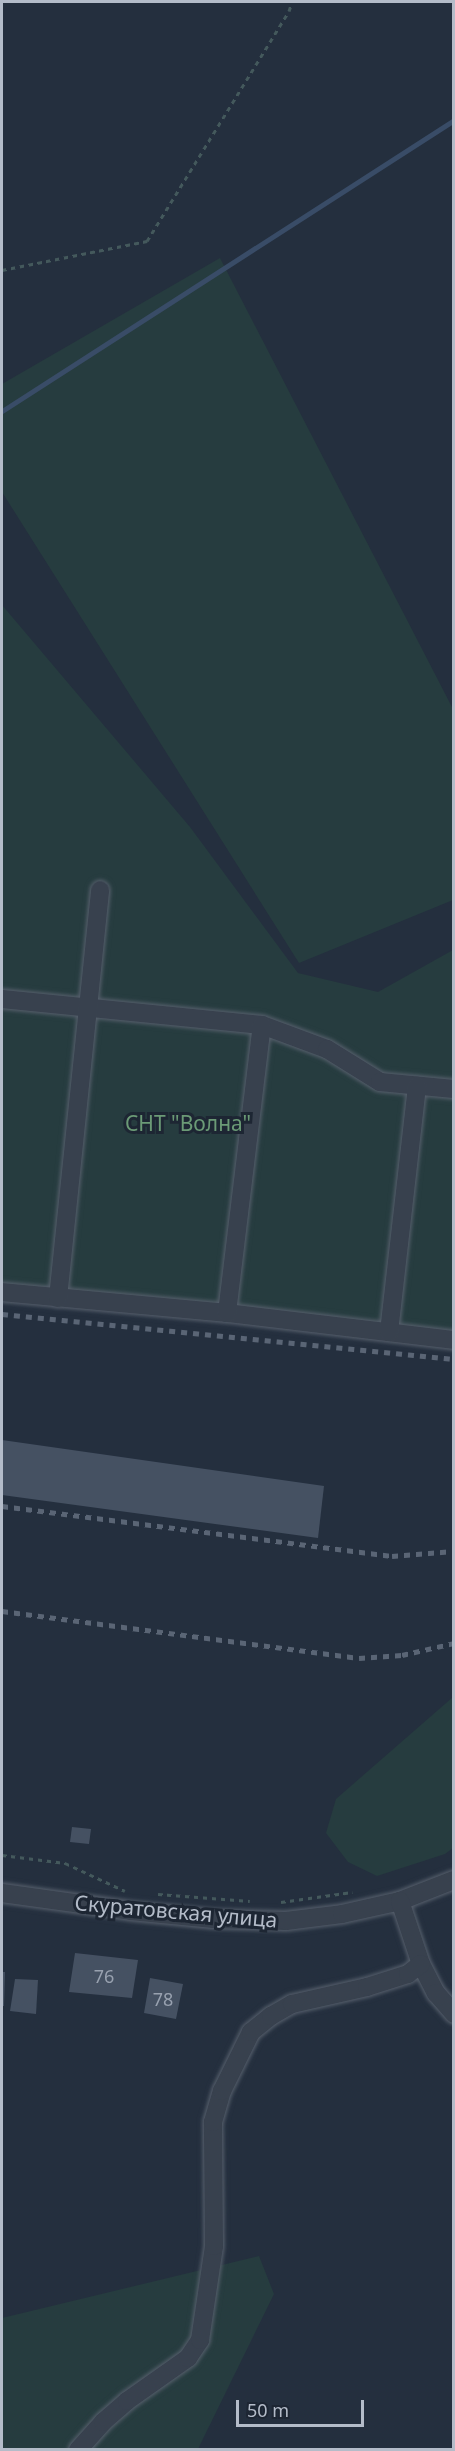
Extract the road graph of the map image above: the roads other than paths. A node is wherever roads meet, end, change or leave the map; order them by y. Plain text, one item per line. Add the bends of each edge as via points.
1 (100, 890) dead end
2 (2, 999) edge
3 (88, 1006) junction
4 (262, 1025) junction
5 (417, 1086) junction
6 (453, 1089) edge
7 (2, 1292) edge
8 (58, 1298) junction
9 (227, 1313) junction
10 (389, 1332) junction
11 (453, 1340) edge
12 (453, 1880) edge
13 (2, 1893) edge
14 (400, 1901) junction
15 (421, 1964) junction
16 (453, 2013) edge
17 (78, 2450) edge

1 - 3 street
2 - 3 street
3 - 4 street
3 - 8 street
4 - 5 street via 327,1049 380,1082
4 - 9 street
5 - 6 street
5 - 10 street
7 - 8 street
8 - 9 street
9 - 10 street
10 - 11 street
12 - 14 street, Скуратовская улица
13 - 14 street, Скуратовская улица via 131,1911 286,1921
14 - 15 street
15 - 16 street via 436,1993
15 - 17 street via 408,1974 367,1987 292,2004 252,2032 222,2091 213,2122 214,2246 200,2340 188,2358 127,2401

